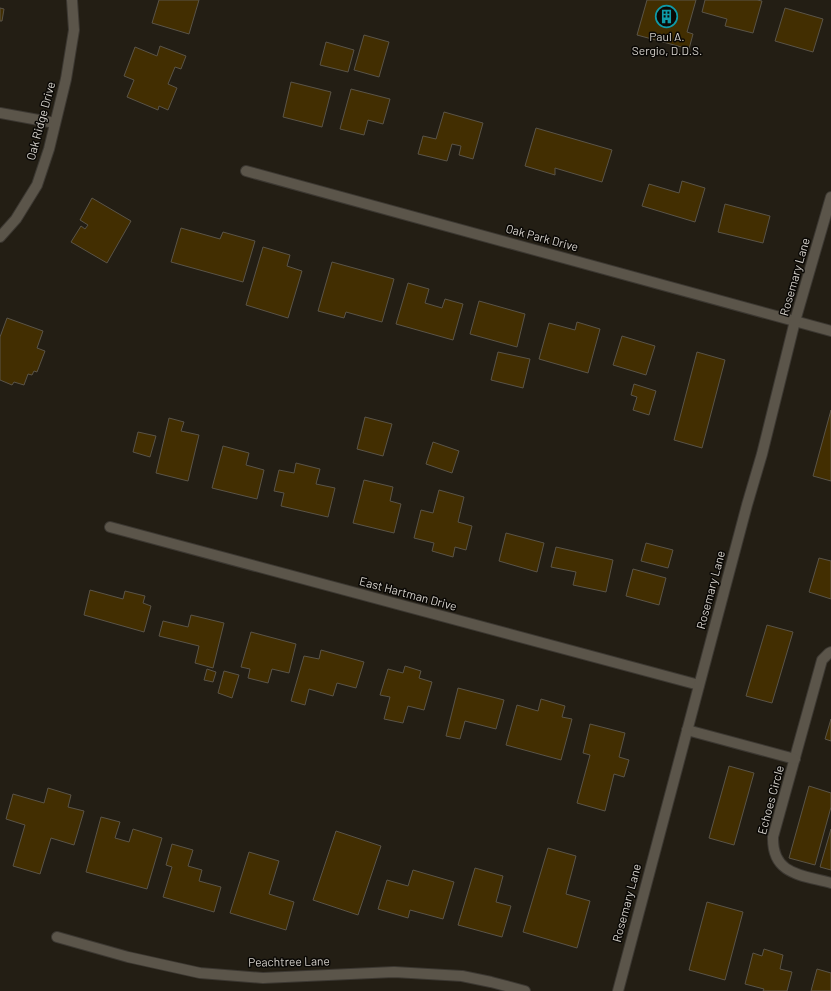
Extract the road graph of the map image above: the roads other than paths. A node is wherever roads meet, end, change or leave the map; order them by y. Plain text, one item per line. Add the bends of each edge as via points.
1 (72, 0) edge
2 (0, 113) edge
3 (55, 123) junction
4 (246, 171) dead end
5 (831, 197) edge
6 (0, 237) edge
7 (795, 321) junction
8 (831, 331) edge
9 (110, 527) dead end
10 (831, 652) edge
11 (699, 685) junction
12 (687, 730) junction
13 (795, 759) junction
14 (831, 883) edge
15 (57, 937) dead end
16 (525, 991) edge
17 (618, 991) edge

1 - 3 street, Oak Ridge Drive via 74,30
2 - 3 street
3 - 6 street, Oak Ridge Drive via 36,185 16,219
4 - 7 street, Oak Park Drive
5 - 7 street, Rosemary Lane
7 - 8 street, Oak Park Drive
7 - 11 street, Rosemary Lane via 762,454
9 - 11 street, East Hartman Drive
10 - 13 street, Echoes Circle via 822,660
11 - 12 street, Rosemary Lane
12 - 13 street, Echoes Circle
12 - 17 street, Rosemary Lane
13 - 14 street, Echoes Circle via 773,837 773,848 776,858 784,868
15 - 16 street, Peachtree Lane via 128,957 200,973 263,978 402,972 462,976

